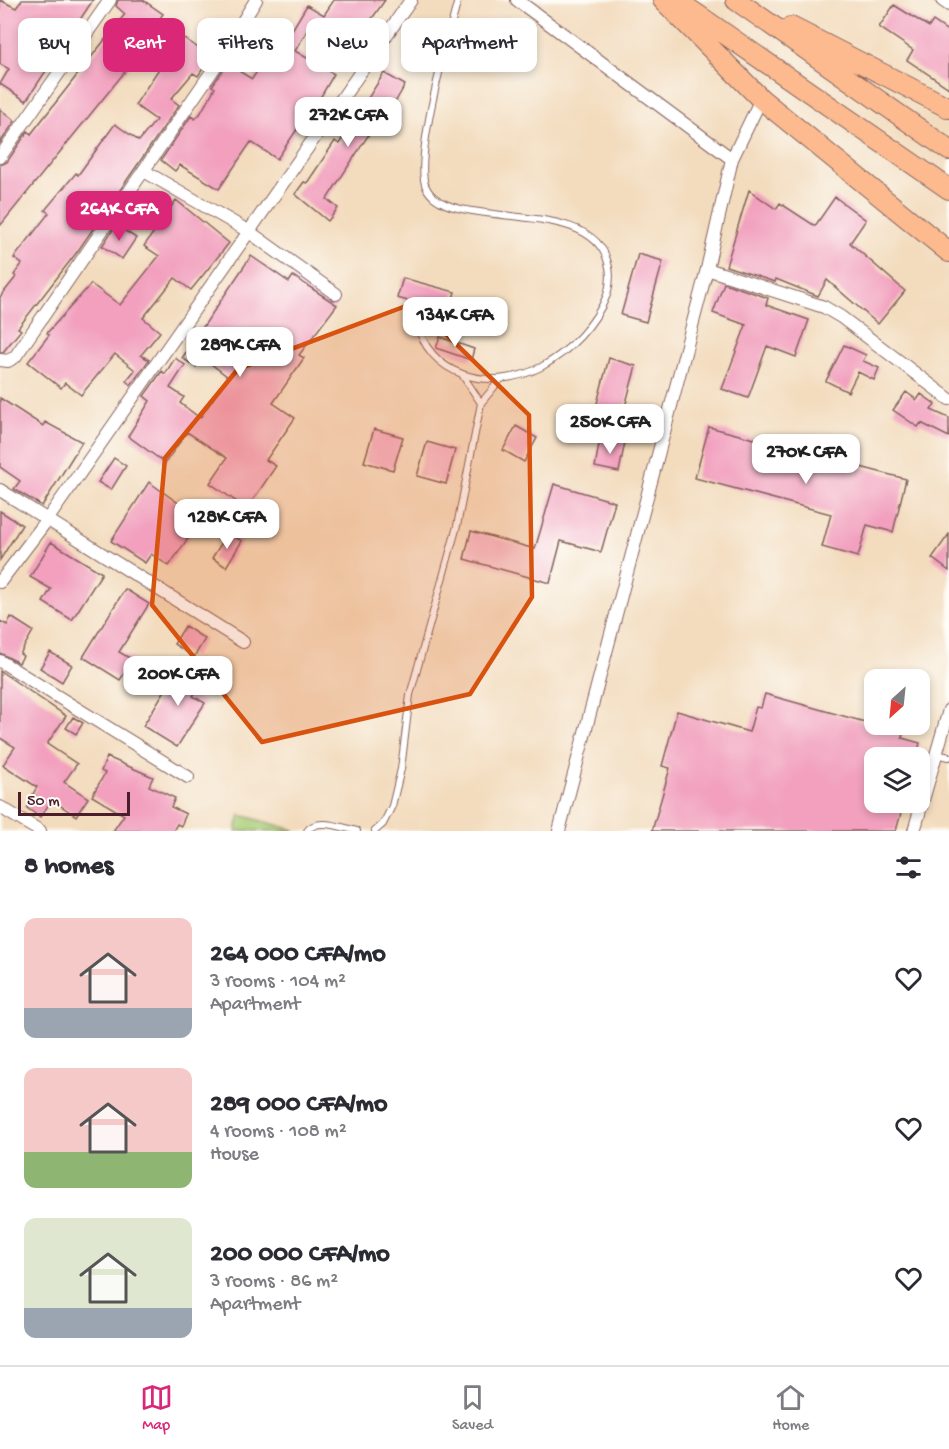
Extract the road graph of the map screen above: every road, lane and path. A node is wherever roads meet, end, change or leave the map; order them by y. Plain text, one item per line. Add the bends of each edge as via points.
1 (111, 0) edge
2 (256, 0) edge
3 (411, 0) edge
4 (458, 0) edge
5 (517, 0) edge
6 (663, 0) edge
7 (676, 0) edge
8 (737, 0) edge
9 (942, 0) edge
10 (949, 5) edge
11 (761, 99) junction
12 (949, 108) edge
13 (949, 150) edge
14 (0, 157) edge
15 (732, 159) junction
16 (144, 171) junction
17 (949, 189) edge
18 (248, 231) junction
19 (949, 252) edge
20 (707, 269) junction
21 (336, 294) dead end
22 (416, 317) dead end
23 (0, 360) edge
24 (463, 376) junction
25 (500, 380) junction
26 (949, 399) edge
27 (481, 403) junction
28 (0, 490) edge
29 (47, 520) junction
30 (0, 582) edge
31 (243, 642) dead end
32 (0, 661) edge
33 (949, 710) edge
34 (936, 754) junction
35 (949, 757) edge
36 (188, 777) dead end
37 (0, 807) edge
38 (40, 831) edge
39 (307, 831) edge
40 (357, 831) edge
41 (375, 831) edge
42 (560, 831) edge
43 (914, 831) edge

1 - 14 street
2 - 16 street
3 - 18 street
4 - 25 lane via 435,91 422,168 426,188 439,200 460,208 576,228 595,238 606,252 610,271 600,313 580,338 548,363 523,376
5 - 15 street
6 - 11 main road
7 - 17 main road
8 - 12 main road
8 - 13 main road
9 - 10 street
11 - 15 street
11 - 19 main road
15 - 20 street
16 - 18 street
16 - 23 street via 15,357
18 - 21 street
18 - 29 street
20 - 26 street via 824,307
20 - 42 street
22 - 24 lane via 419,337 433,354
24 - 25 lane
24 - 27 lane
25 - 27 lane
27 - 41 lane via 457,526 410,695 392,806 384,824
28 - 29 street
29 - 30 street
29 - 31 street
32 - 36 street
33 - 34 street
34 - 35 lane
34 - 43 street
37 - 38 street
39 - 40 lane via 325,824

